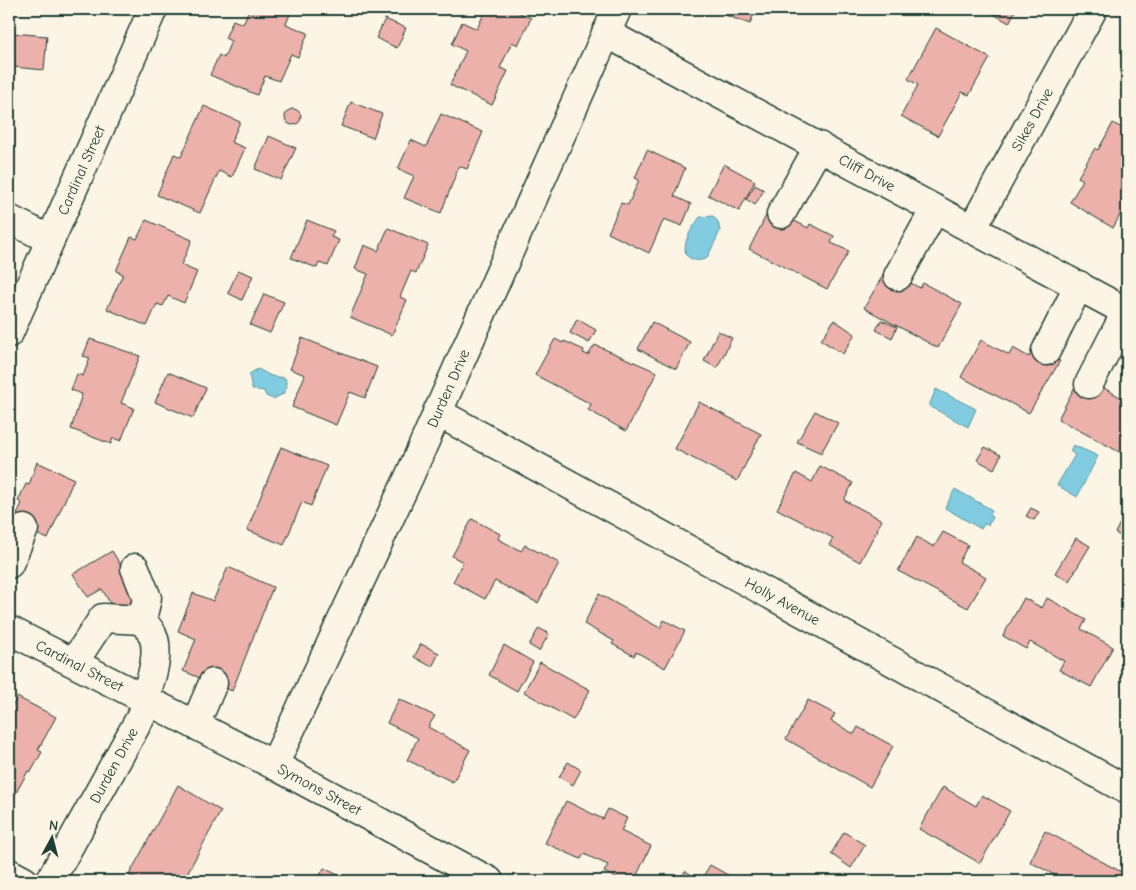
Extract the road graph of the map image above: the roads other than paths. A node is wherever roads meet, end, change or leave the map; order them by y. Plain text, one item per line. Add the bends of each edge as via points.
1 (153, 9) edge
2 (1093, 9) edge
3 (612, 21) edge
4 (819, 146) junction
5 (935, 209) junction
6 (781, 214) dead end
7 (9, 218) edge
8 (972, 229) junction
9 (49, 239) junction
10 (898, 276) dead end
11 (1079, 285) junction
12 (1127, 312) edge
13 (9, 333) edge
14 (1046, 351) dead end
15 (1088, 384) dead end
16 (437, 412) junction
17 (24, 529) dead end
18 (9, 564) edge
19 (134, 568) dead end
20 (142, 620) junction
21 (9, 630) edge
22 (74, 662) junction
23 (213, 683) dead end
24 (146, 700) junction
25 (195, 725) junction
26 (274, 765) junction
27 (1127, 790) edge
28 (9, 873) edge
29 (459, 874) edge
30 (53, 880) edge
31 (24, 881) edge
32 (489, 881) edge

1 - 9 street, Cardinal Street
2 - 8 street, Sikes Drive
3 - 4 street, Cliff Drive
3 - 16 street, Durden Drive
4 - 5 street, Cliff Drive
4 - 6 street
5 - 8 street, Cliff Drive
5 - 10 street
7 - 9 street
8 - 11 street, Cliff Drive
9 - 13 street, Cardinal Street
11 - 12 street, Cliff Drive
11 - 14 street
12 - 15 street
16 - 26 street, Durden Drive
16 - 27 street, Holly Avenue
17 - 18 street
19 - 20 street via 147,598
20 - 22 street via 103,618
20 - 24 street, Durden Drive via 154,637 155,666
21 - 22 street, Cardinal Street
22 - 24 street, Cardinal Street
23 - 25 street
24 - 25 street, Symons Street
24 - 30 street, Durden Drive
25 - 26 street, Symons Street
26 - 29 street, Symons Street
28 - 31 street
29 - 32 street, Symons Street

